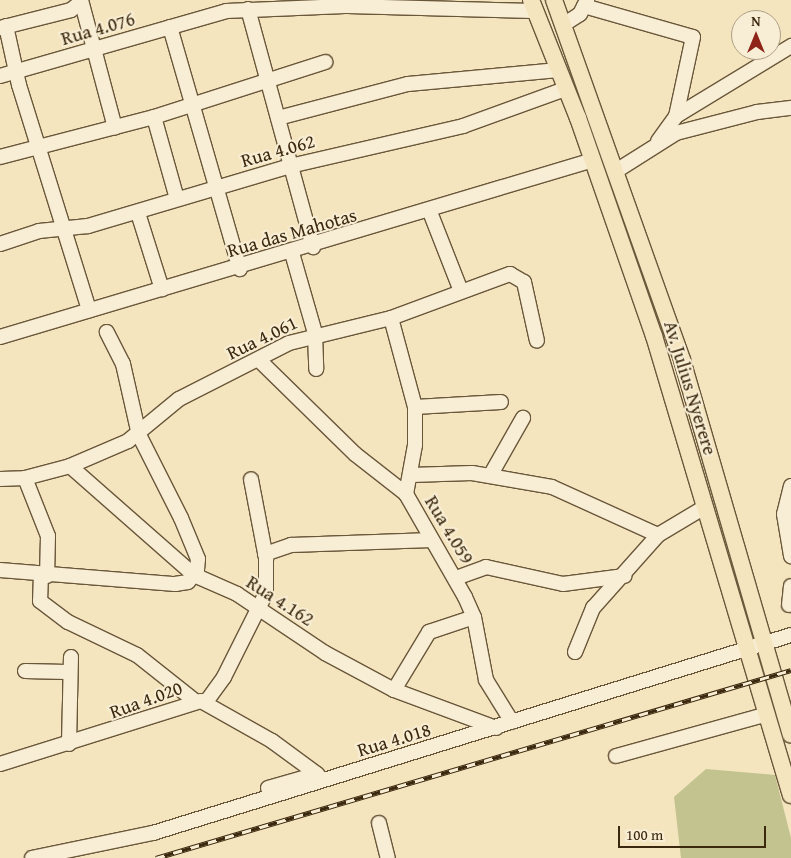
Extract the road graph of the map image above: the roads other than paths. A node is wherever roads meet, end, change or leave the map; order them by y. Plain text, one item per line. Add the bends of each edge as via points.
1 (554, 0) edge
2 (81, 1) edge
3 (586, 3) edge
4 (533, 5) edge
5 (248, 9) junction
6 (563, 25) junction
7 (3, 27) edge
8 (170, 27) junction
9 (791, 46) edge
10 (94, 50) junction
11 (325, 62) dead end
12 (558, 70) junction
13 (16, 71) junction
14 (0, 76) edge
15 (267, 83) junction
16 (565, 88) junction
17 (194, 105) junction
18 (791, 108) edge
19 (676, 116) junction
20 (154, 117) junction
21 (278, 118) junction
22 (116, 128) junction
23 (658, 141) junction
24 (40, 149) junction
25 (0, 156) edge
26 (593, 160) junction
27 (290, 166) junction
28 (616, 171) junction
29 (219, 188) junction
30 (177, 199) junction
31 (138, 212) junction
32 (430, 212) junction
33 (64, 230) junction
34 (0, 244) edge
35 (313, 247) junction
36 (292, 253) junction
37 (240, 269) junction
38 (162, 289) junction
39 (461, 291) junction
40 (89, 310) junction
41 (391, 318) junction
42 (108, 332) dead end
43 (315, 333) junction
44 (0, 337) edge
45 (537, 341) dead end
46 (260, 361) junction
47 (316, 369) dead end
48 (501, 402) dead end
49 (415, 407) junction
50 (523, 418) dead end
51 (139, 435) junction
52 (70, 466) junction
53 (411, 475) junction
54 (490, 476) junction
55 (25, 478) junction
56 (0, 479) edge
57 (252, 479) dead end
58 (791, 486) edge
59 (406, 494) junction
60 (705, 507) junction
61 (658, 535) junction
62 (432, 540) junction
63 (265, 554) junction
64 (791, 556) edge
65 (0, 570) edge
66 (44, 575) junction
67 (194, 575) junction
68 (624, 576) junction
69 (456, 578) junction
70 (791, 586) edge
71 (789, 605) dead end
72 (260, 610) junction
73 (474, 617) junction
74 (791, 636) edge
75 (764, 644) junction
76 (748, 649) junction
77 (575, 652) dead end
78 (71, 657) dead end
79 (25, 671) dead end
80 (67, 672) junction
81 (394, 690) junction
82 (200, 702) junction
83 (767, 714) junction
84 (512, 722) junction
85 (496, 728) junction
86 (790, 730) edge
87 (69, 744) junction
88 (616, 756) dead end
89 (0, 764) edge
90 (373, 767) junction
91 (317, 774) junction
92 (791, 795) edge
93 (217, 811) junction
94 (379, 823) dead end
95 (32, 858) edge
96 (388, 858) edge

1 - 6 main road, Av. Julius Nyerere
2 - 7 street via 71,10
2 - 10 street
3 - 6 street
3 - 19 street via 693,37
4 - 5 street, Rua 4.076
4 - 12 main road, Av. Julius Nyerere
5 - 8 street, Rua 4.076
5 - 15 street
6 - 28 main road, Av. Julius Nyerere
7 - 13 street
8 - 10 street, Rua 4.076
8 - 17 street
9 - 19 street
10 - 13 street, Rua 4.076
10 - 22 street
11 - 15 street
12 - 16 main road, Av. Julius Nyerere
12 - 21 street via 408,84
13 - 14 street, Rua 4.076
13 - 24 street
15 - 17 street
15 - 21 street
16 - 26 main road, Av. Julius Nyerere
16 - 27 street, Rua 4.062 via 463,126
17 - 20 street
17 - 29 street
18 - 23 street via 757,112
19 - 23 street
20 - 22 street
20 - 30 street
21 - 27 street
22 - 24 street
23 - 28 street
24 - 25 street
24 - 33 street
26 - 32 street, Rua das Mahotas
26 - 60 main road, Av. Julius Nyerere via 654,336
27 - 29 street, Rua 4.062
27 - 35 street
28 - 75 main road, Av. Julius Nyerere via 682,360
29 - 30 street, Rua 4.062
29 - 37 street
30 - 31 street, Rua 4.062
31 - 33 street, Rua 4.062
31 - 38 street
32 - 35 street, Rua das Mahotas
32 - 39 street
33 - 34 street, Rua 4.062 via 40,231
33 - 40 street
35 - 36 street, Rua das Mahotas
36 - 37 street, Rua das Mahotas
36 - 43 street
37 - 38 street, Rua das Mahotas
38 - 40 street, Rua das Mahotas
39 - 41 street, Rua 4.061
39 - 45 street, Rua 4.061 via 518,276 532,305
40 - 44 street, Rua das Mahotas
41 - 43 street, Rua 4.061
41 - 49 street, Rua 4.059
42 - 51 street via 123,364
43 - 46 street, Rua 4.061
43 - 47 street
46 - 51 street, Rua 4.061 via 179,399
46 - 59 street via 355,454
48 - 49 street
49 - 53 street, Rua 4.059
50 - 54 street
51 - 52 street, Rua 4.061
51 - 67 street via 195,552
52 - 55 street, Rua 4.061
52 - 67 street, Rua 4.162
53 - 54 street
53 - 59 street, Rua 4.059
54 - 61 street via 552,487
55 - 56 street, Rua 4.061
55 - 66 street via 48,536
57 - 63 street
58 - 64 street via 784,514
59 - 62 street, Rua 4.059
60 - 61 street
60 - 76 main road, Av. Julius Nyerere
61 - 68 street
62 - 63 street via 291,545
62 - 69 street, Rua 4.059
63 - 72 street via 266,593
65 - 66 street
66 - 67 street via 175,584 186,583
66 - 82 street via 40,601 68,622 137,655
67 - 72 street, Rua 4.162
68 - 69 street via 563,584 486,567
68 - 77 street via 593,608
69 - 73 street, Rua 4.059
70 - 71 street
72 - 81 street, Rua 4.162 via 325,653
72 - 82 street
73 - 81 street via 430,632
73 - 84 street, Rua 4.059 via 486,680
74 - 75 street, Rua 4.018
75 - 76 street, Rua 4.018
75 - 86 main road, Av. Julius Nyerere
76 - 83 main road, Av. Julius Nyerere
76 - 84 street, Rua 4.018
78 - 80 street
79 - 80 street
80 - 87 street
81 - 85 street, Rua 4.162
82 - 87 street, Rua 4.020
82 - 91 street, Rua 4.020
83 - 88 street
83 - 92 main road, Av. Julius Nyerere
84 - 85 street, Rua 4.018
85 - 90 street, Rua 4.018
87 - 89 street, Rua 4.020
90 - 91 street
90 - 93 street, Rua 4.018
91 - 93 street
93 - 95 street, Rua 4.018 via 120,842
94 - 96 street

